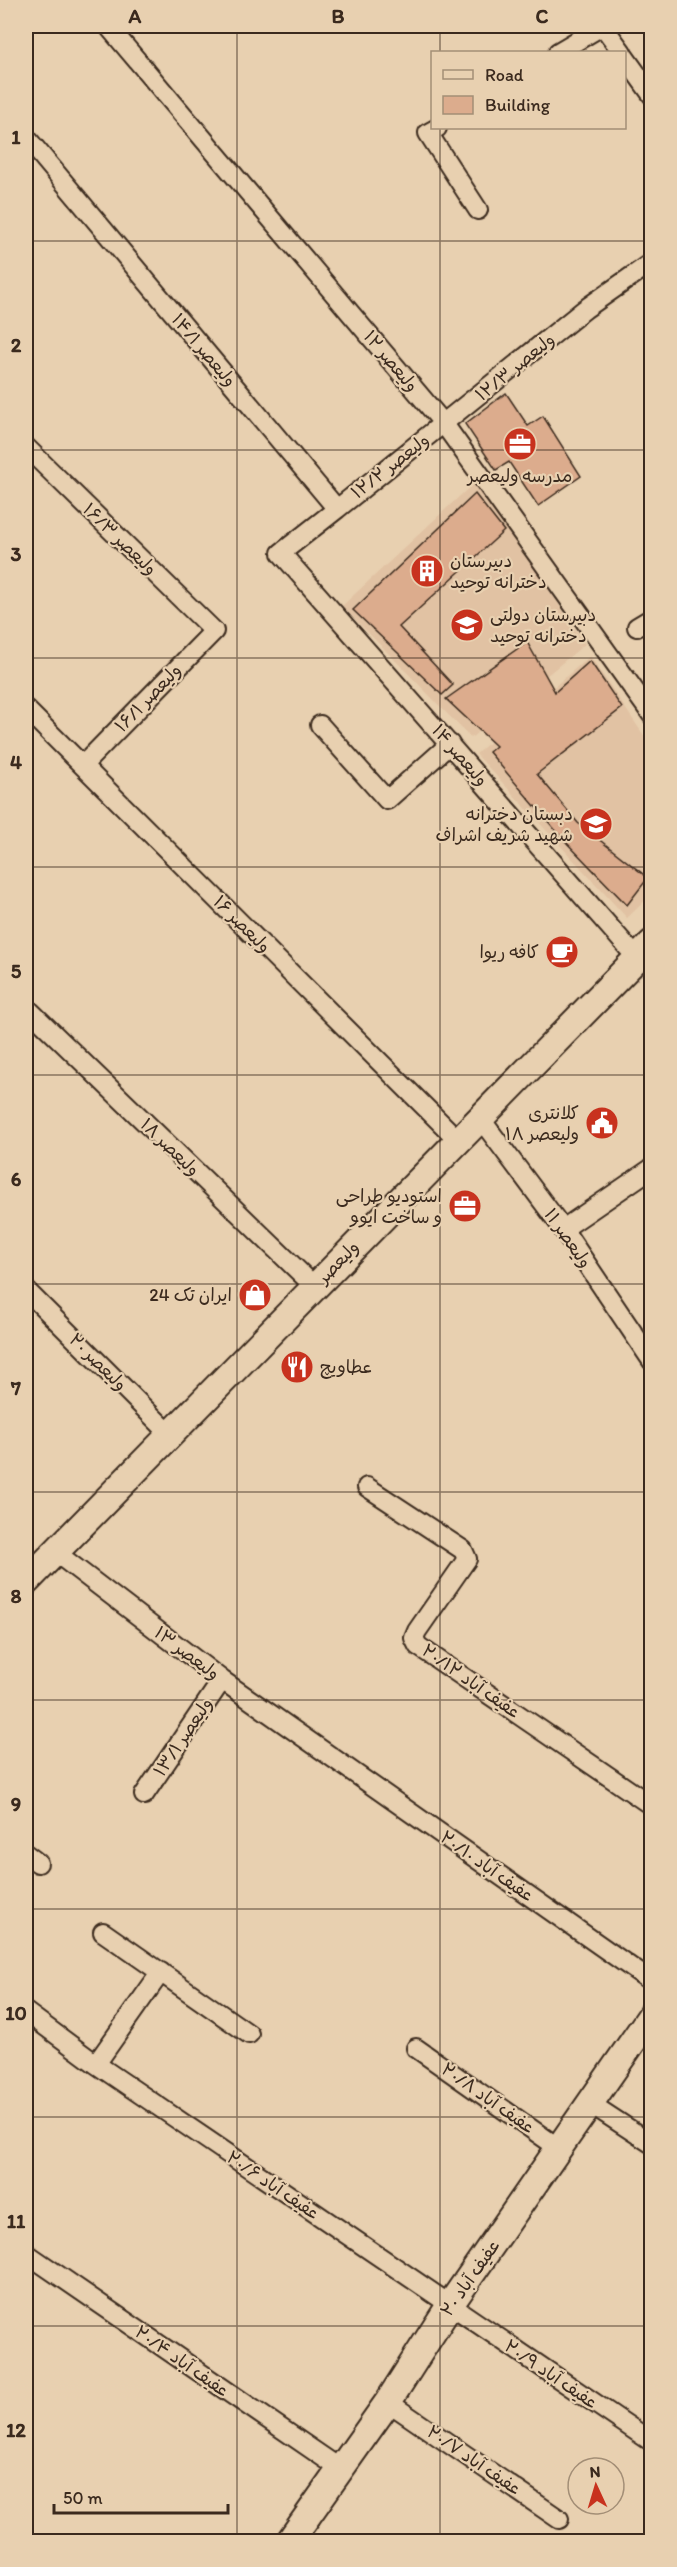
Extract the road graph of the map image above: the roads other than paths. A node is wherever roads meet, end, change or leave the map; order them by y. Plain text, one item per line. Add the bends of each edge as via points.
1 (108, 26) edge
2 (602, 26) edge
3 (560, 51) edge
4 (621, 51) edge
5 (626, 59) edge
6 (651, 95) edge
7 (434, 129) edge
8 (26, 137) edge
9 (478, 210) dead end
10 (651, 262) edge
11 (444, 424) junction
12 (26, 447) edge
13 (336, 509) junction
14 (214, 631) joint
15 (26, 710) edge
16 (651, 715) edge
17 (320, 725) dead end
18 (450, 744) junction
19 (82, 765) junction
20 (644, 951) edge
21 (26, 1007) edge
22 (480, 1118) junction
23 (458, 1140) junction
24 (651, 1168) edge
25 (563, 1229) junction
26 (315, 1287) junction
27 (26, 1290) edge
28 (651, 1362) edge
29 (170, 1434) junction
30 (367, 1487) dead end
31 (56, 1552) junction
32 (26, 1582) edge
33 (222, 1680) junction
34 (323, 1749) joint
35 (144, 1795) dead end
36 (651, 1806) edge
37 (103, 1932) dead end
38 (160, 1972) junction
39 (651, 1982) edge
40 (26, 2012) edge
41 (651, 2014) edge
42 (249, 2034) dead end
43 (416, 2048) dead end
44 (96, 2064) junction
45 (591, 2104) junction
46 (651, 2144) edge
47 (560, 2149) junction
48 (26, 2253) edge
49 (450, 2305) junction
50 (388, 2402) junction
51 (651, 2442) edge
52 (339, 2468) junction
53 (560, 2519) dead end
54 (289, 2541) edge

1 - 11 street, ۱۲ ولیعصر
2 - 3 street
2 - 4 street
5 - 6 street
7 - 9 street via 428,133
8 - 13 street, ۱۴/۱ ولیعصر
10 - 11 street, ۱۲/۳ ولیعصر via 585,309
11 - 13 street, ۱۲/۲ ولیعصر
11 - 16 street, ۱۲ ولیعصر
12 - 14 street, ۱۶/۳ ولیعصر
13 - 18 street, ۱۴ ولیعصر via 281,553
14 - 19 street, ۱۶/۱ ولیعصر
15 - 19 street, ۱۶ ولیعصر
17 - 18 street via 387,800
18 - 20 street, ۱۴ ولیعصر
19 - 23 street, ۱۶ ولیعصر
20 - 22 main road, ولیعصر
21 - 26 street, ۱۸ ولیعصر
22 - 23 main road, ولیعصر
22 - 25 street, ۱۱ ولیعصر
23 - 26 main road, ولیعصر
24 - 25 street
25 - 28 street, ۱۱ ولیعصر
26 - 29 main road, ولیعصر
27 - 29 street, ۲۰ ولیعصر
29 - 31 main road, ولیعصر
30 - 36 street, عفیف آباد ۲۰/۱۲ via 463,1550 467,1559 417,1630 414,1638 418,1646
31 - 32 main road, ولیعصر
31 - 33 street, ۱۳ ولیعصر
33 - 34 street, ۱۳ ولیعصر
33 - 35 street, ۱۳/۱ ولیعصر
34 - 39 street, عفیف آباد ۲۰/۱۰
37 - 38 street
38 - 42 street
38 - 44 street
40 - 44 street, عفیف آباد ۲۰/۶
41 - 45 main road, عفیف آباد ۲۰
43 - 47 street, عفیف آباد ۲۰/۸
44 - 49 street, عفیف آباد ۲۰/۶
45 - 46 street
45 - 47 main road, عفیف آباد ۲۰
47 - 49 main road, عفیف آباد ۲۰
48 - 52 street, عفیف آباد ۲۰/۴
49 - 50 main road, عفیف آباد ۲۰
49 - 51 street, عفیف آباد ۲۰/۹
50 - 52 main road, عفیف آباد ۲۰
50 - 53 street, عفیف آباد ۲۰/۷
52 - 54 main road, عفیف آباد ۲۰

